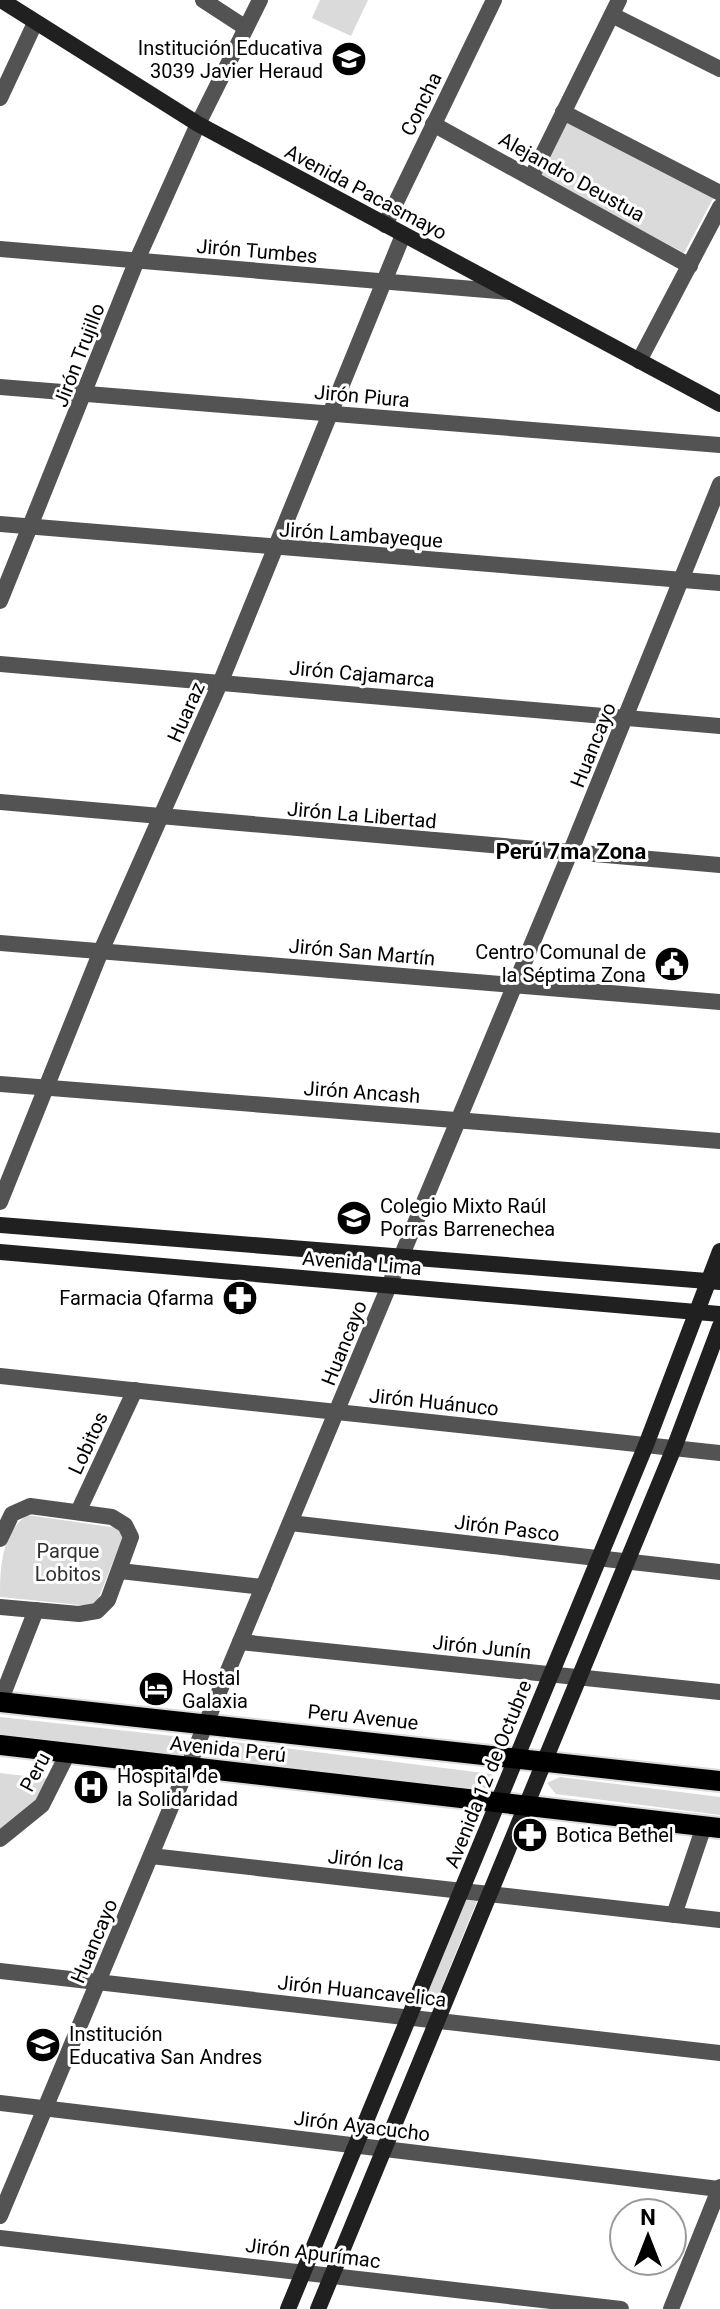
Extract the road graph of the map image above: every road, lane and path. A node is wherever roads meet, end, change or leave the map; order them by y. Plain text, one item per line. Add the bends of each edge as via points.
1 (1, 0) edge
2 (203, 0) edge
3 (260, 0) edge
4 (494, 0) edge
5 (615, 7) edge
6 (35, 23) junction
7 (246, 28) junction
8 (720, 69) edge
9 (0, 98) edge
10 (563, 112) junction
11 (198, 124) junction
12 (433, 124) junction
13 (531, 178) junction
14 (720, 193) edge
15 (720, 207) edge
16 (385, 225) junction
17 (403, 235) junction
18 (0, 249) edge
19 (137, 260) junction
20 (690, 266) junction
21 (383, 282) junction
22 (510, 292) junction
23 (639, 361) junction
24 (0, 387) edge
25 (86, 394) junction
26 (720, 404) edge
27 (329, 413) junction
28 (720, 445) edge
29 (720, 484) edge
30 (0, 524) edge
31 (31, 527) junction
32 (273, 548) junction
33 (682, 579) junction
34 (720, 583) edge
35 (0, 601) edge
36 (0, 664) edge
37 (221, 681) junction
38 (626, 717) junction
39 (720, 726) edge
40 (0, 802) edge
41 (161, 818) junction
42 (570, 853) junction
43 (720, 865) edge
44 (0, 943) edge
45 (101, 951) junction
46 (513, 985) junction
47 (720, 1002) edge
48 (0, 1084) edge
49 (47, 1089) junction
50 (458, 1119) junction
51 (720, 1141) edge
52 (0, 1202) edge
53 (0, 1225) edge
54 (720, 1251) edge
55 (0, 1252) edge
56 (401, 1258) junction
57 (714, 1281) edge
58 (389, 1286) junction
59 (695, 1312) junction
60 (720, 1314) edge
61 (720, 1326) edge
62 (0, 1376) edge
63 (135, 1390) junction
64 (337, 1412) junction
65 (646, 1445) junction
66 (674, 1448) junction
67 (720, 1453) edge
68 (78, 1512) junction
69 (290, 1523) junction
70 (0, 1539) edge
71 (599, 1559) junction
72 (626, 1562) junction
73 (120, 1571) junction
74 (720, 1572) edge
75 (263, 1587) junction
76 (0, 1607) edge
77 (36, 1610) junction
78 (240, 1642) junction
79 (550, 1674) junction
80 (578, 1678) junction
81 (720, 1692) edge
82 (0, 1702) edge
83 (206, 1724) junction
84 (0, 1745) edge
85 (68, 1753) junction
86 (515, 1758) junction
87 (544, 1761) junction
88 (187, 1769) junction
89 (720, 1781) edge
90 (499, 1802) junction
91 (525, 1805) junction
92 (712, 1827) edge
93 (0, 1839) edge
94 (151, 1856) junction
95 (462, 1890) junction
96 (490, 1894) junction
97 (674, 1915) junction
98 (720, 1920) edge
99 (0, 1971) edge
100 (98, 1982) junction
101 (407, 2018) junction
102 (437, 2020) junction
103 (720, 2053) edge
104 (0, 2103) edge
105 (46, 2108) junction
106 (354, 2146) junction
107 (383, 2150) junction
108 (720, 2188) edge
109 (0, 2216) edge
110 (0, 2238) edge
111 (303, 2272) junction
112 (332, 2275) junction
113 (288, 2309) edge
114 (318, 2309) edge
115 (621, 2309) edge
116 (671, 2309) edge

1 - 6 main road, Avenida Pacasmayo
2 - 7 street
3 - 7 street, Jirón Trujillo
4 - 12 street, Concha
5 - 8 street
5 - 10 street
6 - 9 street
6 - 11 main road, Avenida Pacasmayo
7 - 11 street, Jirón Trujillo
10 - 13 street
10 - 14 street
11 - 16 main road, Avenida Pacasmayo
11 - 19 street, Jirón Trujillo
12 - 13 street, Alejandro Deustua
12 - 16 street, Concha
13 - 20 street, Alejandro Deustua
15 - 20 street
16 - 17 main road, Avenida Pacasmayo
17 - 21 street, Huaraz
17 - 22 main road, Avenida Pacasmayo
18 - 19 street, Jirón Tumbes
19 - 21 street, Jirón Tumbes
19 - 25 street, Jirón Trujillo
20 - 23 street
21 - 22 street, Jirón Tumbes
21 - 27 street, Huaraz
22 - 23 main road, Avenida Pacasmayo
23 - 26 main road, Avenida Pacasmayo
24 - 25 street, Jirón Piura
25 - 27 street, Jirón Piura
25 - 31 street, Jirón Trujillo
27 - 28 street, Jirón Piura
27 - 32 street, Huaraz
29 - 33 street, Huancayo
30 - 31 street, Jirón Lambayeque
31 - 32 street, Jirón Lambayeque
31 - 35 street, Jirón Trujillo
32 - 33 street, Jirón Lambayeque
32 - 37 street, Huaraz
33 - 34 street, Jirón Lambayeque
33 - 38 street, Huancayo
36 - 37 street, Jirón Cajamarca
37 - 38 street, Jirón Cajamarca
37 - 41 street, Huaraz
38 - 39 street, Jirón Cajamarca
38 - 42 street, Huancayo
40 - 41 street, Jirón La Libertad
41 - 42 street, Jirón La Libertad
41 - 45 street, Huaraz
42 - 43 street, Jirón La Libertad
42 - 46 street, Huancayo
44 - 45 street, Jirón San Martín
45 - 46 street, Jirón San Martín
45 - 49 street, Huaraz
46 - 47 street, Jirón San Martín
46 - 50 street, Huancayo
48 - 49 street, Jirón Ancash
49 - 50 street, Jirón Ancash
49 - 52 street, Huaraz
50 - 51 street, Jirón Ancash
50 - 56 street, Huancayo
53 - 56 main road, Avenida Lima
54 - 57 main road, Avenida 12 de Octubre
55 - 58 main road, Avenida Lima
56 - 57 main road, Avenida Lima
56 - 58 street, Huancayo
57 - 59 main road, Avenida 12 de Octubre
58 - 59 main road, Avenida Lima
58 - 64 street, Huancayo
59 - 60 main road, Avenida Lima
59 - 65 main road, Avenida 12 de Octubre
61 - 66 main road
62 - 63 street, Jirón Huánuco
63 - 64 street, Jirón Huánuco
63 - 68 street, Lobitos
64 - 65 street, Jirón Huánuco
64 - 69 street, Huancayo
65 - 66 street, Jirón Huánuco
65 - 71 main road, Avenida 12 de Octubre
66 - 67 street, Jirón Huánuco
66 - 72 main road
68 - 70 street via 24,1508 12,1514
68 - 73 street via 112,1517 129,1530 131,1543
69 - 71 street, Jirón Pasco
69 - 75 street, Huancayo
71 - 72 street, Jirón Pasco
71 - 79 main road, Avenida 12 de Octubre
72 - 74 street, Jirón Pasco
72 - 80 main road
73 - 75 street
73 - 77 street via 108,1600 97,1611
75 - 78 street, Huancayo
76 - 77 street
77 - 82 street
78 - 79 street, Jirón Junín
78 - 83 street, Huancayo
79 - 80 street, Jirón Junín
79 - 86 main road, Avenida 12 de Octubre
80 - 81 street, Jirón Junín
80 - 87 main road
82 - 83 main road, Peru Avenue
83 - 86 main road, Peru Avenue
83 - 88 street, Huancayo
84 - 85 main road, Avenida Perú
85 - 88 main road, Avenida Perú
85 - 93 street, Peru via 42,1805
86 - 87 main road, Peru Avenue
86 - 90 main road, Avenida 12 de Octubre
87 - 89 main road, Peru Avenue
87 - 91 main road
88 - 90 main road, Avenida Perú
88 - 94 street, Huancayo
90 - 91 main road
90 - 95 main road, Avenida 12 de Octubre
91 - 92 main road
91 - 96 main road
92 - 97 street
94 - 95 street, Jirón Ica
94 - 100 street, Huancayo
95 - 96 street, Jirón Ica
95 - 101 main road, Avenida 12 de Octubre
96 - 97 street, Jirón Ica
96 - 102 main road
97 - 98 street, Jirón Ica
99 - 100 street, Jirón Huancavelica
100 - 101 street, Jirón Huancavelica
100 - 105 street, Huancayo
101 - 102 street, Jirón Huancavelica
101 - 106 main road, Avenida 12 de Octubre
102 - 103 street, Jirón Huancavelica
102 - 107 main road
104 - 105 street, Jirón Ayacucho
105 - 106 street, Jirón Ayacucho
105 - 109 street, Huancayo
106 - 107 street, Jirón Ayacucho
106 - 111 main road, Avenida 12 de Octubre
107 - 108 street, Jirón Ayacucho
107 - 112 main road
108 - 116 street
110 - 111 street, Jirón Apurímac
111 - 112 street, Jirón Apurímac
111 - 113 main road, Avenida 12 de Octubre
112 - 114 main road
112 - 115 street, Jirón Apurímac

